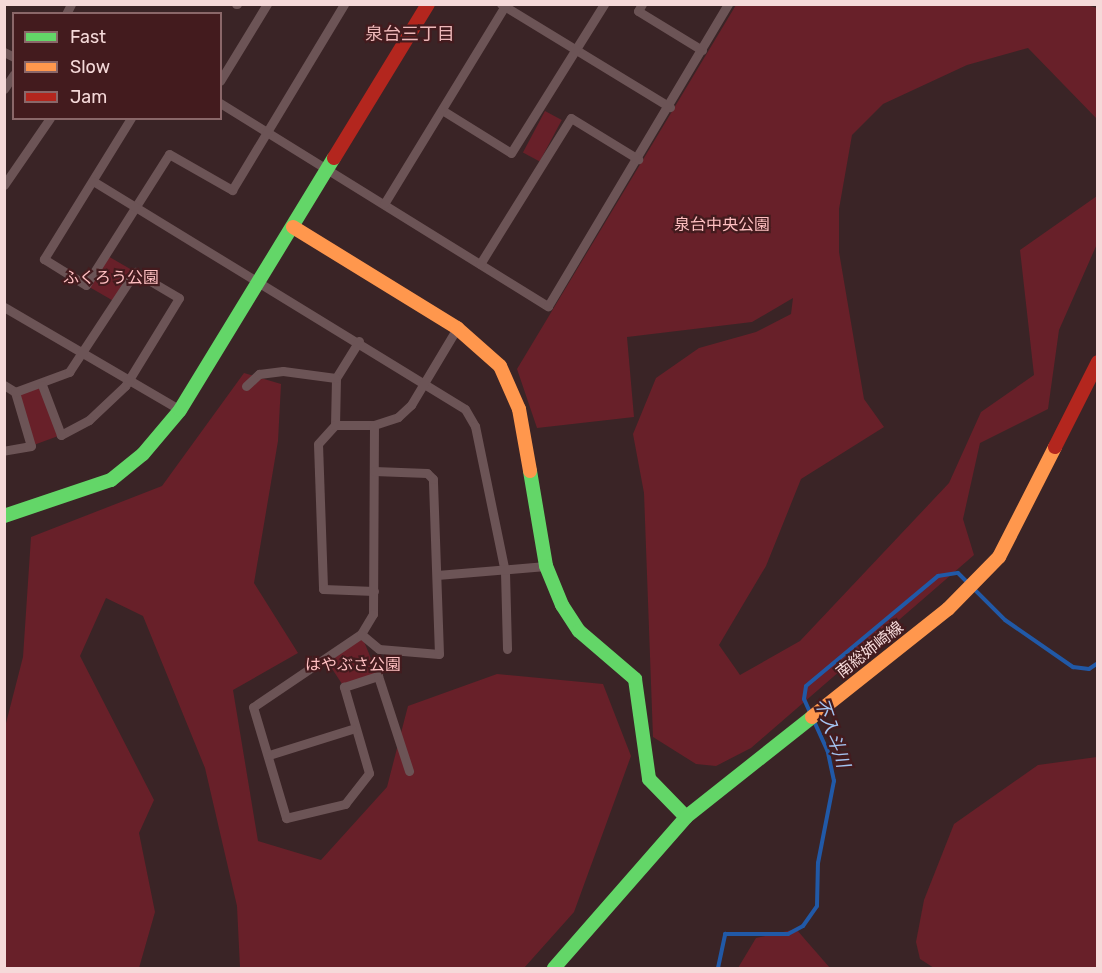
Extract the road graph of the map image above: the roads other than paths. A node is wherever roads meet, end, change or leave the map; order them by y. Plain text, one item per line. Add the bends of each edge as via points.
1 (267, 4) edge
2 (428, 4) edge
3 (604, 4) edge
4 (642, 4) edge
5 (728, 4) edge
6 (343, 5) edge
7 (504, 5) edge
8 (576, 50) junction
9 (702, 50) junction
10 (222, 78) edge
11 (222, 104) edge
12 (670, 106) junction
13 (442, 110) junction
14 (49, 120) edge
15 (126, 120) edge
16 (267, 132) junction
17 (638, 159) junction
18 (327, 169) junction
19 (93, 181) junction
20 (4, 185) edge
21 (384, 204) junction
22 (138, 208) junction
23 (293, 227) junction
24 (480, 264) junction
25 (258, 279) junction
26 (4, 308) edge
27 (457, 328) junction
28 (359, 340) junction
29 (84, 354) junction
30 (1098, 362) edge
31 (336, 378) junction
32 (129, 380) junction
33 (425, 384) junction
34 (42, 385) junction
35 (4, 386) edge
36 (246, 386) dead end
37 (15, 392) junction
38 (180, 410) junction
39 (336, 425) junction
40 (374, 425) junction
41 (4, 451) edge
42 (374, 471) junction
43 (4, 516) edge
44 (546, 566) junction
45 (505, 572) junction
46 (437, 575) junction
47 (375, 591) junction
48 (361, 634) junction
49 (507, 649) dead end
50 (352, 729) junction
51 (269, 755) junction
52 (409, 771) dead end
53 (686, 817) junction
54 (554, 969) edge

1 - 10 street
2 - 18 street
3 - 8 street
4 - 9 street via 638,11
5 - 9 street
6 - 16 street
7 - 8 street
7 - 13 street
8 - 12 street
8 - 13 street via 511,153
9 - 12 street
11 - 16 street
12 - 17 street
13 - 21 street
14 - 20 street
15 - 19 street
16 - 18 street
16 - 22 street via 232,190 169,154
17 - 24 street via 572,118
17 - 24 street via 548,306
18 - 21 street
18 - 23 street
19 - 22 street
19 - 22 street via 44,259 86,285
21 - 24 street
22 - 25 street
23 - 25 street
23 - 27 street
25 - 28 street
25 - 38 street
26 - 29 street
27 - 33 street
27 - 44 street via 481,345 510,385
28 - 31 street
28 - 33 street
29 - 32 street
29 - 32 street via 135,272 144,277 179,298
29 - 34 street via 69,372
30 - 53 street, 南総姉崎線 via 999,557 948,609
31 - 36 street via 283,371 259,374
31 - 39 street
32 - 34 street via 109,404 61,435
32 - 38 street
33 - 40 street via 398,417
33 - 45 street via 455,399 475,426
34 - 37 street
35 - 37 street
37 - 41 street via 31,446
38 - 43 street via 143,454 111,480
39 - 40 street
39 - 47 street via 318,444 323,590
40 - 42 street
42 - 46 street via 427,473 434,479
42 - 47 street
44 - 45 street
44 - 53 street via 579,631 634,679 649,779
45 - 46 street
45 - 49 street
46 - 48 street via 439,654 379,649
47 - 48 street via 373,614
48 - 51 street via 253,707
50 - 51 street
50 - 51 street via 369,773 345,804 286,818
50 - 52 street via 344,687 378,676
53 - 54 street, 南総姉崎線

